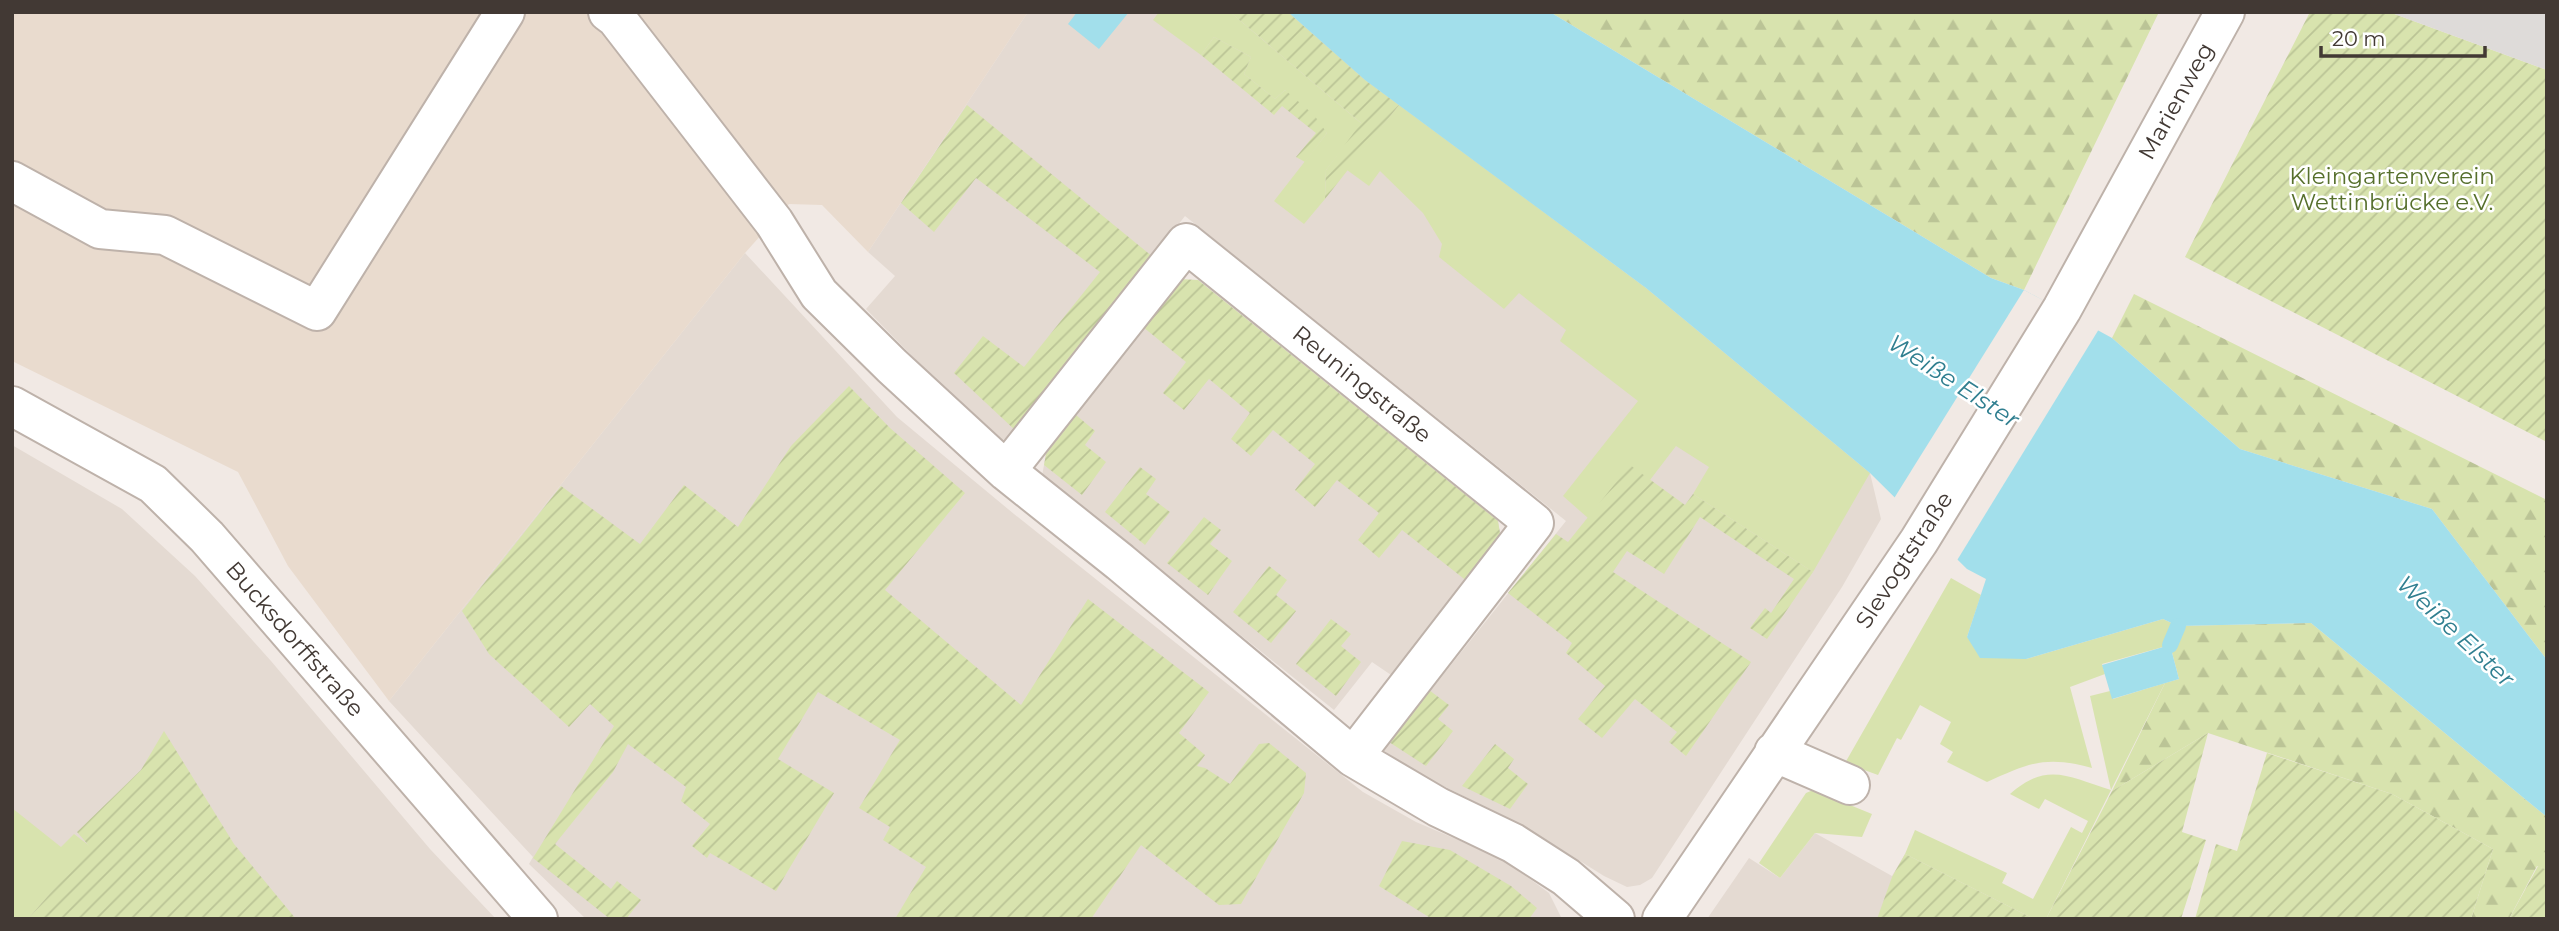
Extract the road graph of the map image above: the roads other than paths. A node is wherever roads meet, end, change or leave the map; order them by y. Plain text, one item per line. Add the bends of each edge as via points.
1 (505, 12) edge
2 (608, 12) edge
3 (2225, 12) edge
4 (12, 181) edge
5 (2126, 189) joint
6 (12, 406) edge
7 (1006, 471) junction
8 (1774, 752) junction
9 (1353, 757) junction
10 (1850, 785) dead end
11 (538, 919) edge
12 (1615, 919) edge
13 (1662, 919) edge

1 - 4 street via 317,311 165,235 100,229
2 - 7 street via 774,222 819,294
3 - 5 street, Marienweg
5 - 8 street, Slevogtstraße via 2062,309 1919,541
6 - 11 street, Bucksdorffstraße via 153,484 207,537
7 - 9 street
7 - 9 street, Reuningstraße via 1186,243 1534,523
8 - 10 street
8 - 13 street, Slevogtstraße
9 - 12 street via 1438,807 1513,843 1566,877

